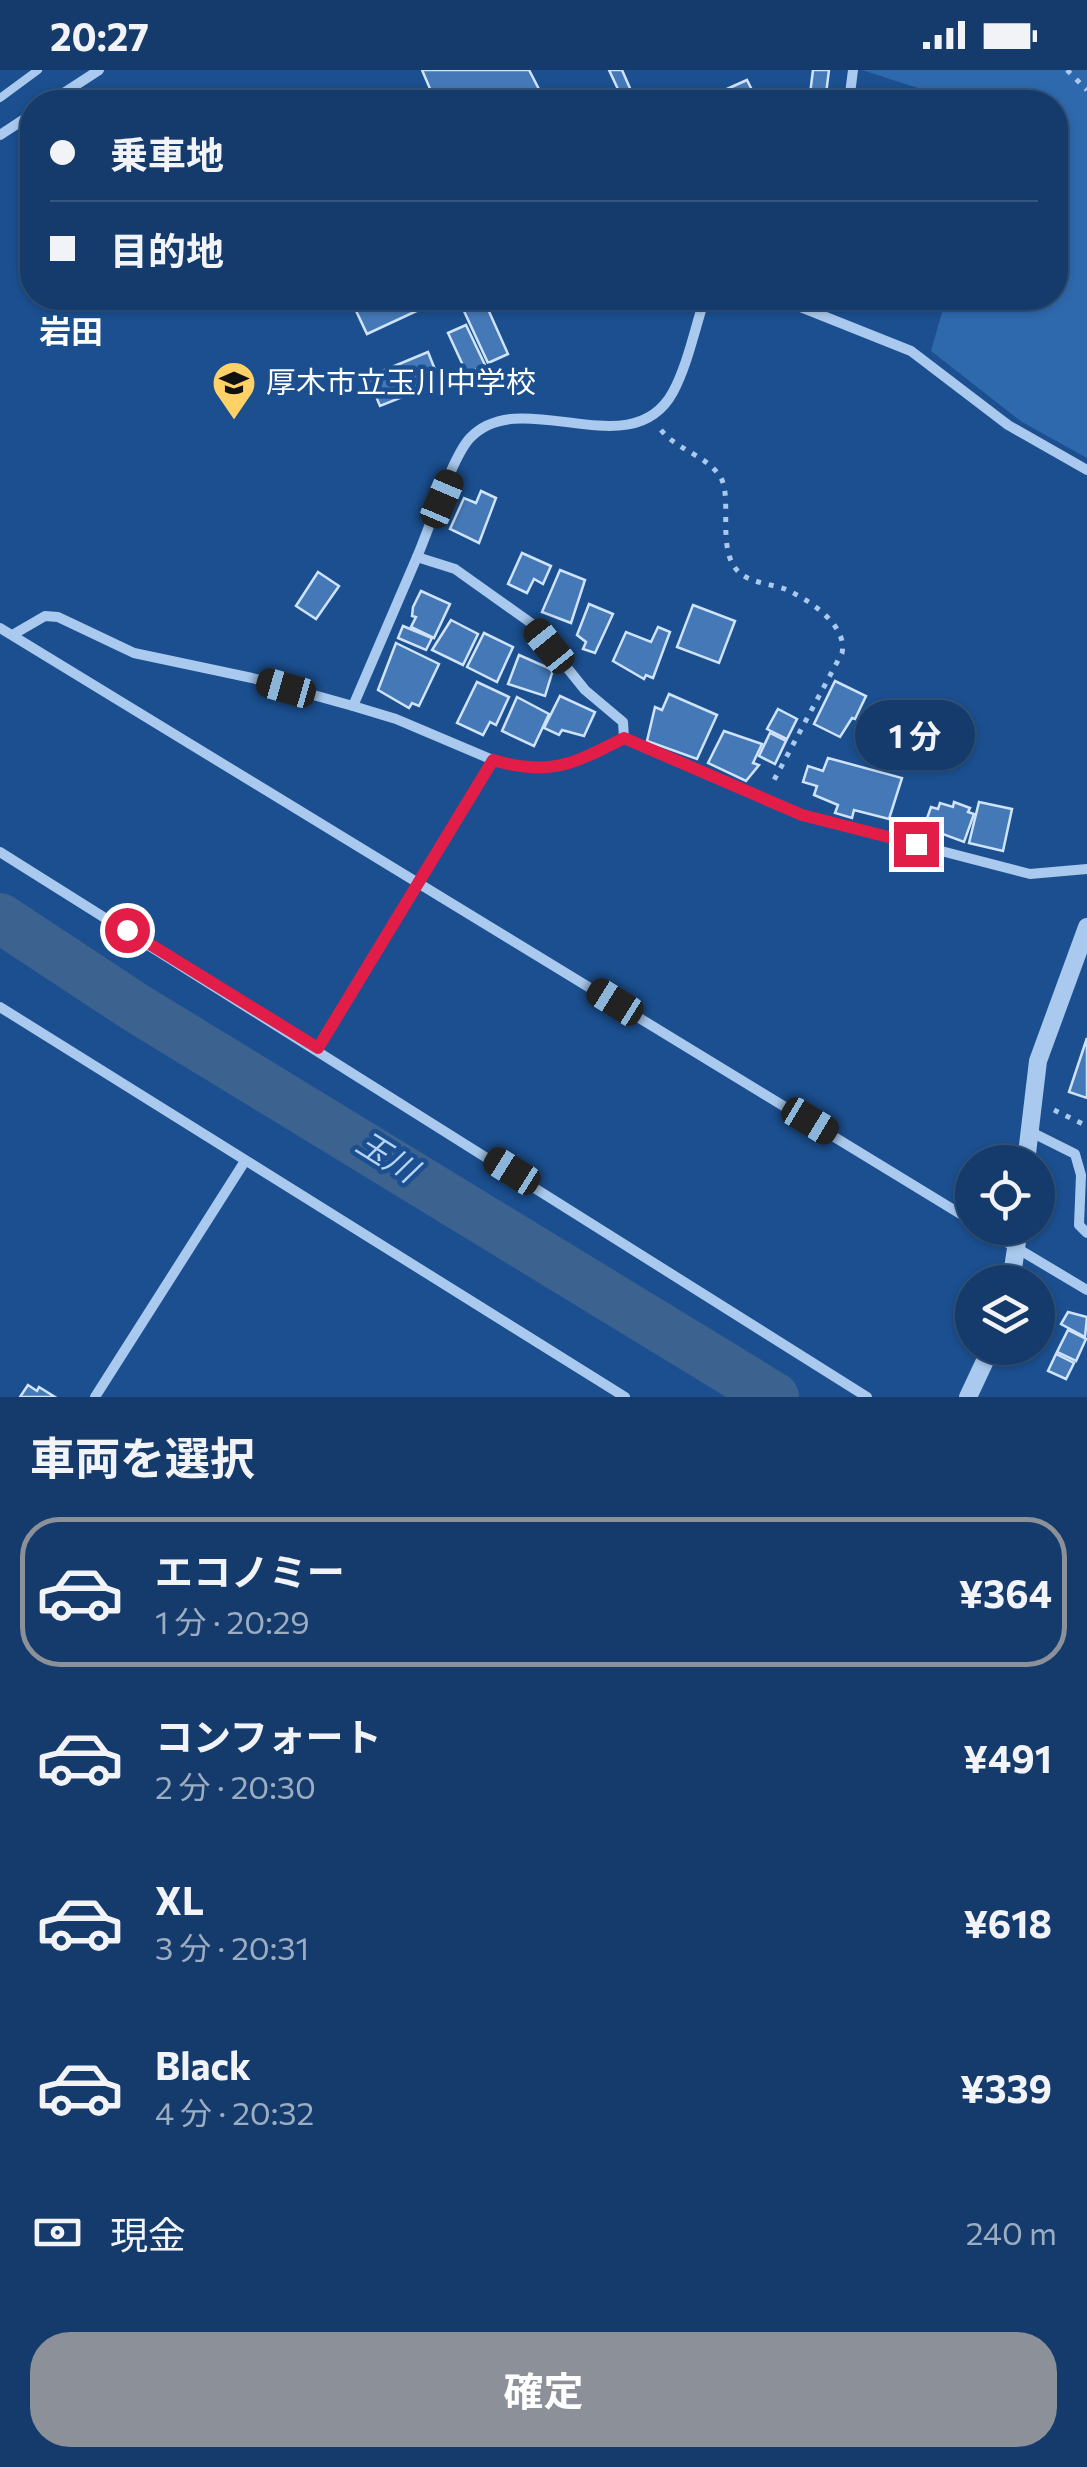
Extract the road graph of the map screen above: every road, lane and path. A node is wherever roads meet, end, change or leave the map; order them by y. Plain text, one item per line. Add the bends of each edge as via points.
1 (38, 70) edge
2 (99, 70) edge
3 (1067, 70) edge
4 (68, 90) edge
5 (1087, 90) edge
6 (0, 98) edge
7 (701, 310) edge
8 (819, 310) edge
9 (650, 416) junction
10 (1087, 470) edge
11 (417, 557) junction
12 (0, 628) edge
13 (14, 634) junction
14 (352, 706) junction
15 (624, 738) junction
16 (493, 760) junction
17 (764, 800) junction
18 (0, 852) edge
19 (1087, 869) edge
20 (420, 882) junction
21 (1087, 927) edge
22 (0, 1007) edge
23 (318, 1048) junction
24 (1032, 1104) junction
25 (1087, 1126) edge
26 (1029, 1132) junction
27 (1028, 1145) edge
28 (245, 1162) junction
29 (955, 1211) edge
30 (1087, 1233) edge
31 (1012, 1245) edge
32 (1017, 1245) edge
33 (1017, 1248) junction
34 (1014, 1265) edge
35 (1087, 1290) edge
36 (982, 1365) edge
37 (94, 1397) edge
38 (625, 1397) edge
39 (868, 1397) edge
40 (968, 1397) edge

1 - 6 lane
2 - 4 street
3 - 5 path
7 - 9 street via 673,392
8 - 10 street via 911,351 1008,425
9 - 11 street via 613,426 504,418 484,426 467,441
9 - 17 path via 670,442 722,480 731,558 740,573 804,600 845,642
11 - 14 street
11 - 15 street via 455,569 532,623 585,690 623,722
12 - 13 street
13 - 14 street via 45,616 58,617 134,653
13 - 20 street
14 - 16 street
15 - 16 street via 536,770
15 - 17 street
16 - 20 street
17 - 19 street via 1030,874
18 - 23 street
20 - 23 street
20 - 29 street
21 - 24 street via 1038,1062
22 - 28 street
23 - 39 street
24 - 25 path
24 - 26 street
26 - 27 street
26 - 30 street via 1075,1154 1079,1225
28 - 37 street
28 - 38 street
31 - 33 street
32 - 33 street
33 - 34 street
33 - 35 street
36 - 40 street

